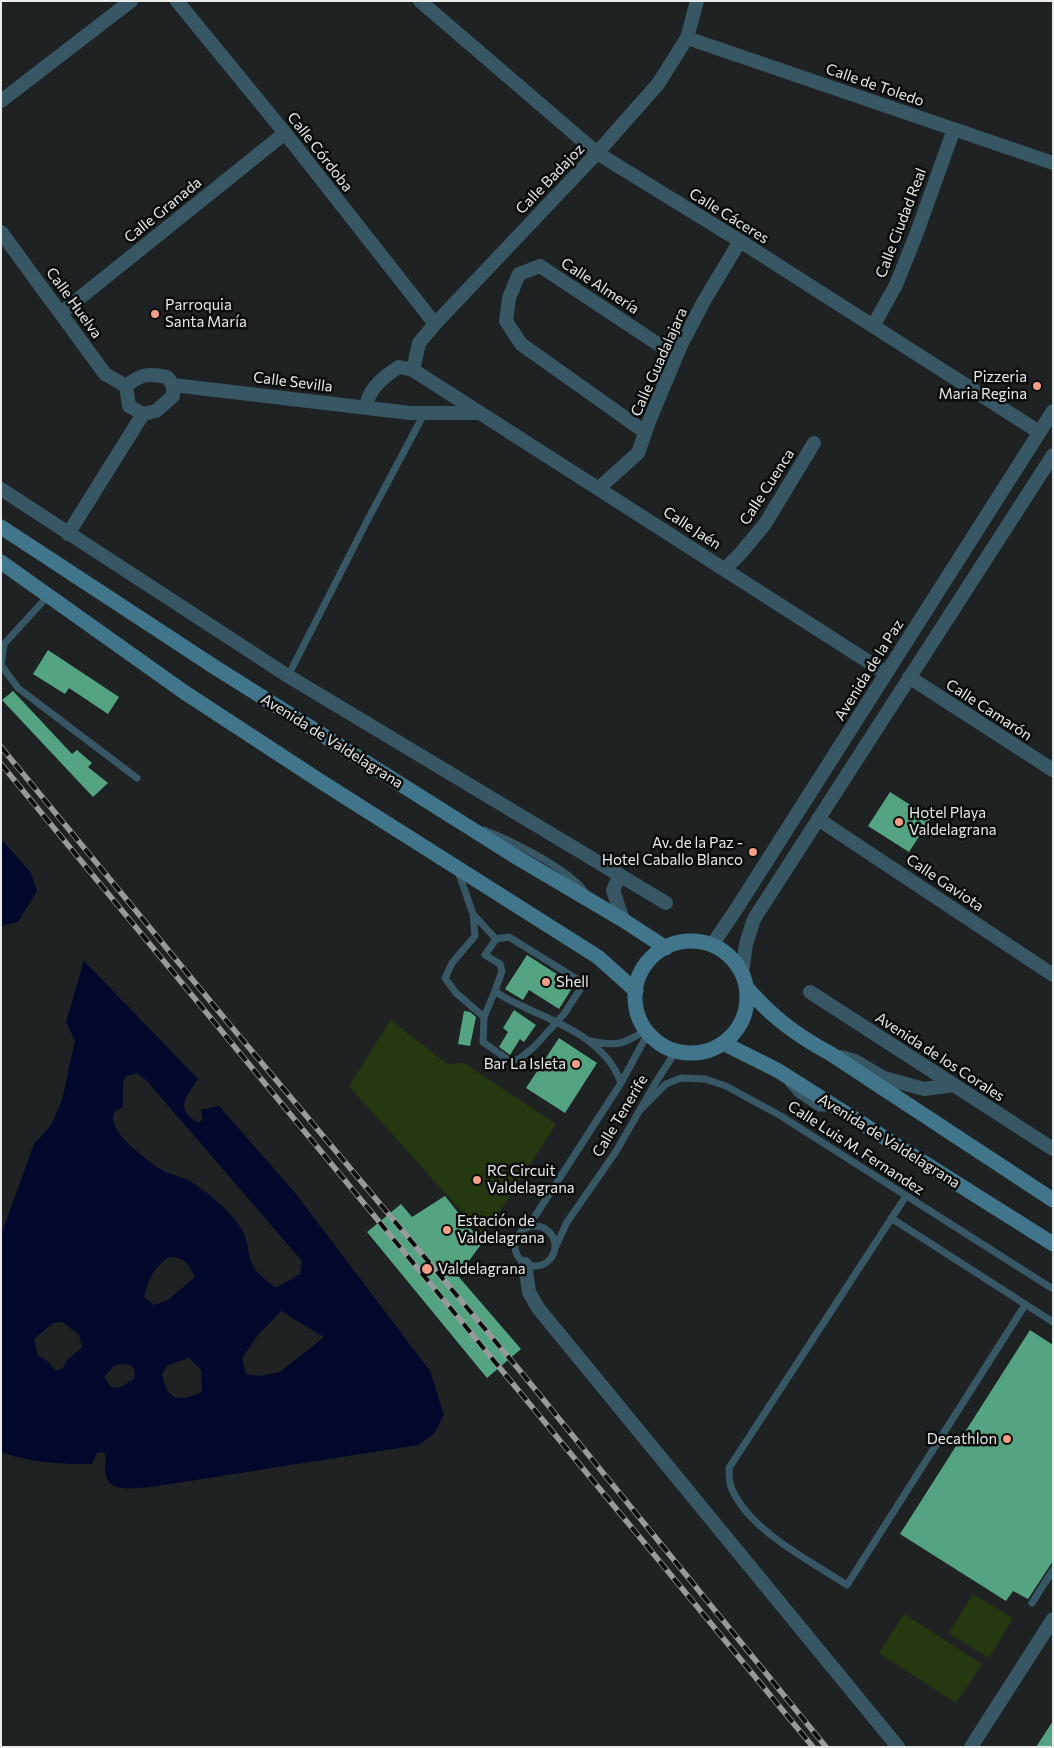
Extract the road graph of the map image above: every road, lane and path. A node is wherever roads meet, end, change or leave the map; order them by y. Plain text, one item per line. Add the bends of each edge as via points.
1 (130, 1) edge
2 (177, 1) edge
3 (420, 1) edge
4 (698, 1) edge
5 (687, 38) junction
6 (1, 101) edge
7 (954, 129) junction
8 (285, 132) junction
9 (597, 153) junction
10 (1053, 163) edge
11 (1, 232) edge
12 (740, 241) junction
13 (61, 313) junction
14 (435, 324) junction
15 (873, 326) junction
16 (676, 356) junction
17 (413, 370) junction
18 (173, 385) junction
19 (126, 386) junction
20 (366, 407) junction
21 (1053, 411) edge
22 (479, 413) junction
23 (143, 414) junction
24 (424, 414) junction
25 (645, 432) junction
26 (1039, 432) junction
27 (814, 443) dead end
28 (1053, 455) edge
29 (599, 488) junction
30 (1, 489) edge
31 (1, 527) edge
32 (68, 534) junction
33 (1, 562) edge
34 (725, 569) junction
35 (48, 596) junction
36 (3, 643) edge
37 (886, 673) junction
38 (288, 676) junction
39 (908, 677) junction
40 (1053, 770) edge
41 (137, 778) dead end
42 (818, 819) junction
43 (457, 868) junction
44 (620, 875) junction
45 (666, 903) dead end
46 (473, 914) junction
47 (623, 920) junction
48 (496, 939) junction
49 (712, 945) junction
50 (666, 948) junction
51 (1053, 975) edge
52 (744, 980) junction
53 (495, 991) junction
54 (636, 991) junction
55 (810, 992) dead end
56 (484, 1017) junction
57 (556, 1021) junction
58 (647, 1032) junction
59 (590, 1041) junction
60 (723, 1043) junction
61 (676, 1051) junction
62 (831, 1054) junction
63 (620, 1084) junction
64 (954, 1085) junction
65 (640, 1110) junction
66 (1053, 1149) edge
67 (906, 1196) junction
68 (1053, 1200) edge
69 (891, 1218) junction
70 (528, 1227) junction
71 (1053, 1244) edge
72 (556, 1246) junction
73 (525, 1264) junction
74 (1053, 1289) edge
75 (1025, 1305) junction
76 (1053, 1322) edge
77 (1053, 1570) edge
78 (1032, 1603) dead end
79 (1053, 1619) edge
80 (898, 1747) edge
81 (971, 1747) edge

1 - 6 street
2 - 8 street, Calle Córdoba
3 - 9 street, Calle Cáceres
4 - 5 street, Calle Badajoz
5 - 7 street, Calle de Toledo
5 - 9 street, Calle Badajoz via 658,84
7 - 10 street, Calle de Toledo
7 - 15 street, Calle Ciudad Real via 913,244 896,285
8 - 13 street, Calle Granada
8 - 14 street, Calle Córdoba
9 - 12 street, Calle Cáceres
9 - 14 street, Calle Badajoz
11 - 13 street, Calle Huelva
12 - 15 street, Calle Cáceres
12 - 16 street, Calle Guadalajara
13 - 19 street, Calle Huelva via 105,374
14 - 17 street, Calle Badajoz via 419,342
15 - 26 street, Calle Cáceres
16 - 25 street, Calle Guadalajara
16 - 25 street, Calle Almería via 540,266 519,274 509,298 506,321 521,344
17 - 20 street via 399,367 392,371 367,398
17 - 22 street, Calle Jaén
18 - 19 street, Calle Sevilla via 167,376 152,374 138,377
18 - 20 street, Calle Sevilla
18 - 23 street via 174,396 156,411
19 - 23 street via 129,406
20 - 24 street, Calle Sevilla
21 - 26 street, Avenida de la Paz
22 - 24 street
22 - 29 street, Calle Jaén
23 - 32 street
24 - 38 lane
25 - 29 street, Calle Guadalajara via 638,453
26 - 37 street, Avenida de la Paz
27 - 34 street, Calle Cuenca via 765,524
28 - 39 street
29 - 34 street, Calle Jaén
30 - 32 street
31 - 47 main road, Avenida de Valdelagrana via 213,666
32 - 38 street
33 - 35 main road
34 - 37 street, Calle Jaén
35 - 36 lane
35 - 43 main road via 184,692
36 - 41 lane via 1,665 18,688
37 - 49 street, Avenida de la Paz
38 - 44 street
39 - 40 street, Calle Camarón
39 - 42 street
42 - 51 street, Calle Gaviota
42 - 52 street via 754,919 746,944
43 - 46 lane
43 - 54 main road via 598,957
44 - 45 street
44 - 47 street via 612,890
46 - 48 lane
46 - 56 lane via 475,936 452,963 445,978 456,993
47 - 50 main road, Avenida de Valdelagrana
48 - 53 lane via 485,955 500,964 502,971
48 - 57 lane via 510,937 580,981 581,988
49 - 50 main road via 693,942
49 - 52 main road via 734,961
50 - 54 main road via 651,959 641,974
52 - 60 main road via 747,1002 743,1018
52 - 62 main road via 764,1008 798,1036
53 - 56 lane
53 - 57 lane
54 - 58 main road via 639,1018
55 - 64 street, Avenida de los Corales
56 - 57 lane via 483,1042 510,1060 526,1055
57 - 59 lane
58 - 59 lane via 626,1043 607,1045
58 - 61 main road
58 - 63 lane, Calle Tenerife
59 - 63 lane via 611,1064
60 - 61 main road via 692,1053
60 - 71 main road, Avenida de Valdelagrana via 784,1074
61 - 65 lane, Calle Tenerife
62 - 64 street via 855,1061 884,1078 924,1089
62 - 68 main road
63 - 70 lane, Calle Tenerife
64 - 66 street, Avenida de los Corales
65 - 67 lane, Calle Luis M. Fernandez via 666,1084 680,1078 705,1079 726,1086 781,1116
65 - 72 lane, Calle Tenerife
67 - 69 lane
67 - 74 lane, Calle Luis M. Fernandez
69 - 75 lane
69 - 75 lane via 729,1468 730,1485 738,1501 764,1531 847,1584
70 - 72 lane via 547,1229
70 - 73 lane via 515,1241 516,1254
72 - 73 lane via 554,1256 548,1262 541,1266
73 - 80 street via 529,1292 538,1308
75 - 76 lane
77 - 78 lane
79 - 81 street

